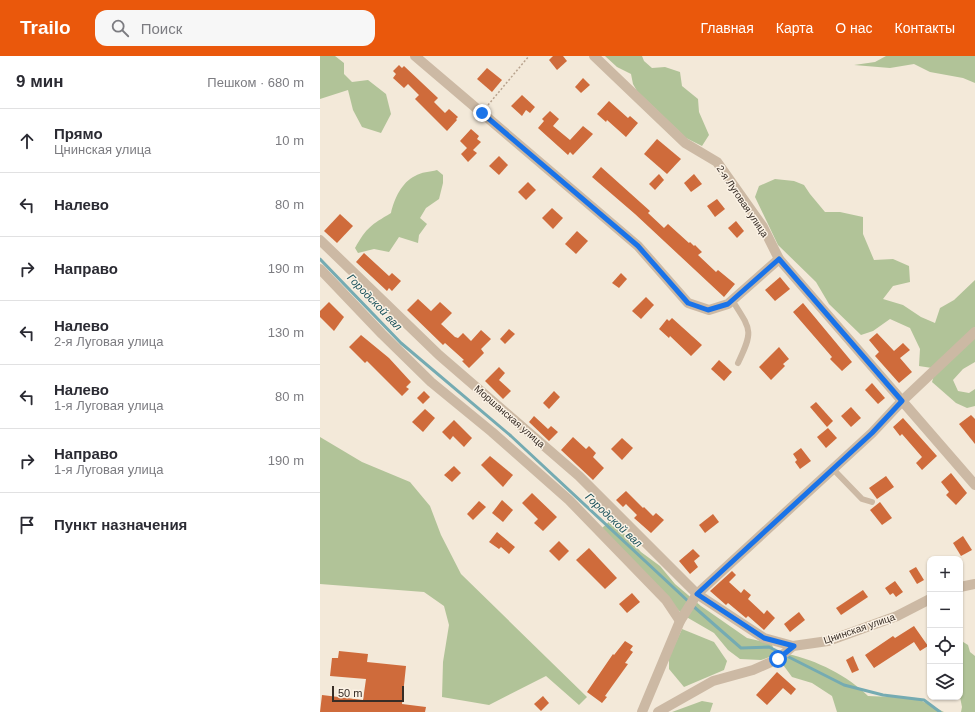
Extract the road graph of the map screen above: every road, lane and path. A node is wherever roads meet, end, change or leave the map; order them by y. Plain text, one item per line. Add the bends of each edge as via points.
1 (415, 56) edge
2 (529, 56) edge
3 (594, 56) edge
4 (482, 113) junction
5 (320, 240) edge
6 (779, 259) junction
7 (320, 269) edge
8 (732, 300) junction
9 (975, 332) edge
10 (738, 363) dead end
11 (902, 401) junction
12 (833, 469) junction
13 (975, 485) edge
14 (872, 502) dead end
15 (975, 584) edge
16 (963, 587) edge
17 (695, 597) junction
18 (927, 601) edge
19 (680, 621) junction
20 (794, 646) junction
21 (642, 712) edge
22 (658, 712) edge

1 - 4 street
2 - 4 path
3 - 6 street, 2-я Луговая улица via 685,143 717,162 763,227
4 - 8 street via 638,246 688,303 708,310 728,304
5 - 17 street, Моршанская улица via 439,355 579,476
6 - 8 street
6 - 11 street, 2-я Луговая улица
7 - 19 street via 431,382 569,500 666,600
8 - 10 lane via 749,330 747,344
9 - 11 street
11 - 12 street
11 - 13 street, 2-я Луговая улица
12 - 14 lane via 862,499
12 - 17 street
15 - 16 street
17 - 19 street
17 - 20 street, Моршанская улица via 764,638
18 - 20 street, Цнинская улица via 897,616 828,641
19 - 21 street
20 - 22 street via 778,659 753,670 713,681

